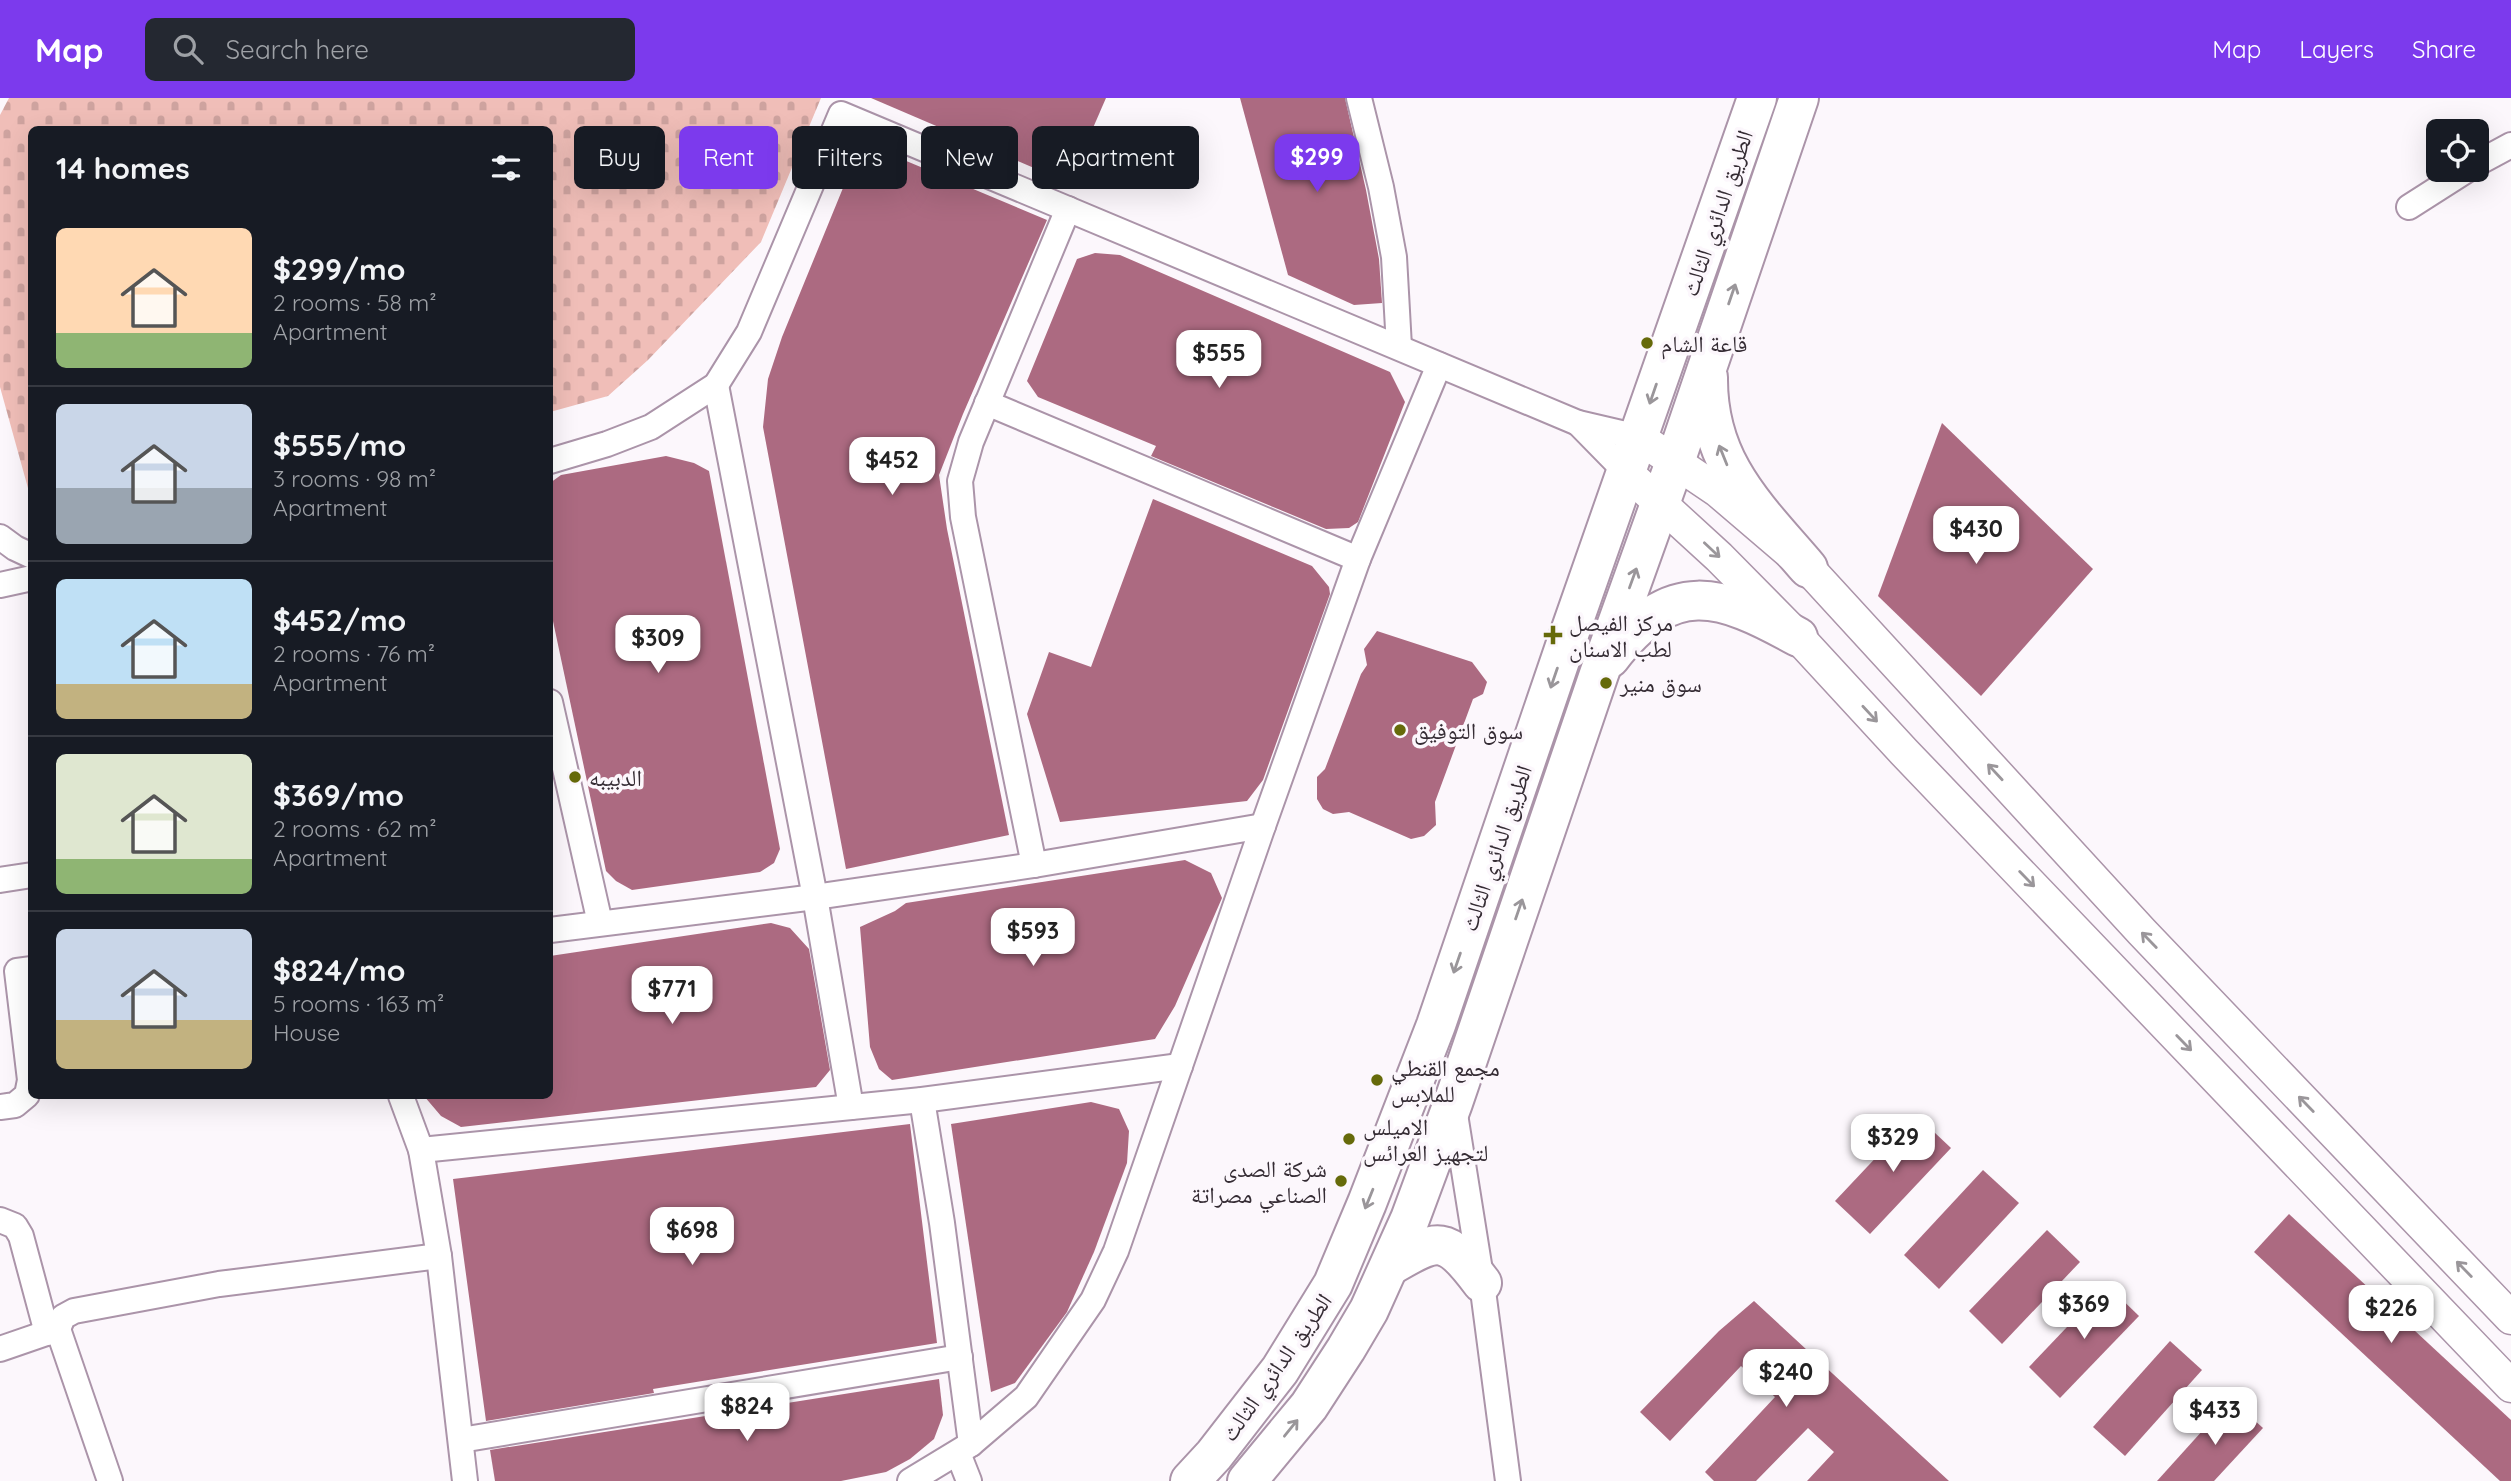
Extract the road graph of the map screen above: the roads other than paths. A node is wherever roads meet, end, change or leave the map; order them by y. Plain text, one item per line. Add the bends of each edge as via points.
1 (1359, 98) edge
2 (1757, 98) edge
3 (1799, 98) edge
4 (845, 106) edge
5 (2511, 145) edge
6 (2489, 157) edge
7 (2448, 182) edge
8 (2409, 207) dead end
9 (1068, 209) junction
10 (1399, 347) junction
11 (1708, 362) junction
12 (1439, 365) junction
13 (716, 385) junction
14 (987, 403) junction
15 (1578, 423) junction
16 (1632, 454) junction
17 (553, 460) edge
18 (1675, 462) junction
19 (1660, 502) junction
20 (0, 537) edge
21 (28, 554) edge
22 (1358, 559) junction
23 (1808, 568) junction
24 (28, 580) edge
25 (0, 585) edge
26 (1798, 637) junction
27 (1599, 674) junction
28 (553, 715) edge
29 (1263, 826) junction
30 (1034, 865) junction
31 (28, 876) edge
32 (0, 880) edge
33 (815, 897) junction
34 (600, 923) junction
35 (553, 930) edge
36 (16, 971) edge
37 (28, 1064) edge
38 (1180, 1066) junction
39 (28, 1090) edge
40 (402, 1099) edge
41 (922, 1100) junction
42 (1453, 1103) junction
43 (0, 1107) edge
44 (851, 1107) junction
45 (421, 1150) junction
46 (0, 1220) edge
47 (439, 1255) junction
48 (1390, 1266) junction
49 (1482, 1283) junction
50 (2511, 1318) edge
51 (53, 1331) junction
52 (0, 1349) edge
53 (960, 1357) junction
54 (2511, 1386) edge
55 (461, 1440) junction
56 (965, 1448) junction
57 (110, 1481) edge
58 (465, 1481) edge
59 (910, 1481) edge
60 (970, 1481) edge
61 (1190, 1481) edge
62 (1247, 1481) edge
63 (1508, 1481) edge

1 - 10 street via 1394,257
2 -> 16 main road, الطريق الدائري الثالث
11 -> 3 main road, الطريق الدائري الثالث
4 - 9 street
4 - 13 street via 749,332
5 - 6 street
7 - 8 street
9 - 10 street
9 - 14 street
10 - 12 street
11 - 18 main road, الطريق الدائري الثالث
23 -> 11 main road via 1744,493 1724,461 1708,401
12 - 15 street
12 - 22 street
13 - 17 street via 651,427
13 - 33 street
14 - 22 street
14 - 30 street via 960,481 963,517
15 - 16 street
15 - 16 street
16 - 18 street
16 - 19 street
16 -> 61 main road, الطريق الدائري الثالث via 1436,1025 1333,1284 1280,1370
18 - 19 main road, الطريق الدائري الثالث
18 - 23 street via 1729,500
19 -> 26 street
27 -> 19 main road, الطريق الدائري الثالث
20 - 21 street
22 - 29 street
50 -> 23 street via 2141,932
24 - 25 street
26 - 27 main road via 1731,604 1685,601 1661,609 1640,625
26 -> 54 street
42 -> 27 main road, الطريق الدائري الثالث
28 - 34 street
29 - 30 street
29 - 38 street
30 - 33 street
31 - 32 street
33 - 34 street
33 - 44 street
34 - 35 street
36 - 37 street
38 - 41 street
38 - 56 street via 1116,1251 1093,1300 1026,1397
39 - 43 street via 15,1105
40 - 45 street
41 - 44 street
41 - 53 street
42 - 48 main road, الطريق الدائري الثالث
42 - 49 street
44 - 45 street
45 - 47 street
46 - 51 street via 15,1226 21,1236
47 - 51 street via 143,1297 74,1311 62,1317
47 - 55 street
48 - 49 main road via 1422,1248 1440,1245 1455,1253
62 -> 48 main road, الطريق الدائري الثالث via 1309,1406 1369,1310
49 - 63 street
51 - 52 street
51 - 57 street
53 - 55 street
53 - 56 street
55 - 58 street
56 - 59 street
56 - 60 street

